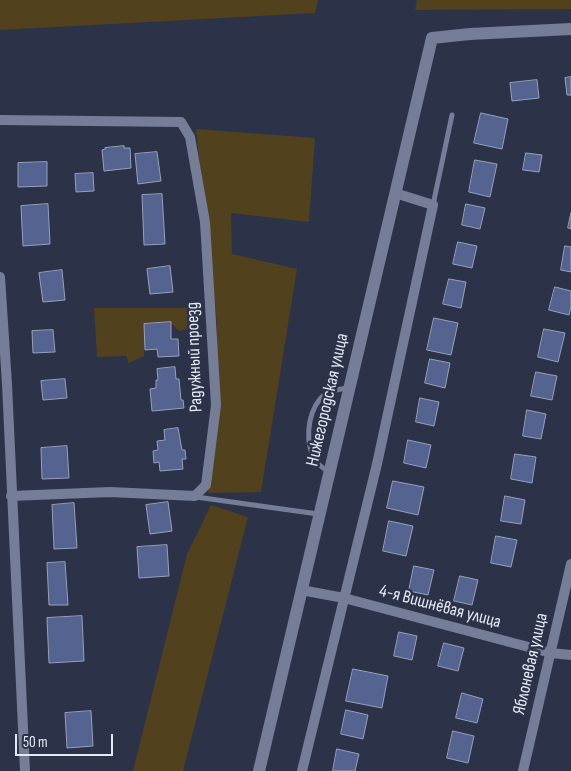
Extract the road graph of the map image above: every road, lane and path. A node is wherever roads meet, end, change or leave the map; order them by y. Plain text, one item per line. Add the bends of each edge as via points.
1 (571, 30) edge
2 (452, 115) dead end
3 (0, 120) edge
4 (395, 193) junction
5 (433, 205) junction
6 (0, 277) edge
7 (349, 388) junction
8 (329, 473) junction
9 (11, 496) junction
10 (195, 496) junction
11 (319, 514) junction
12 (571, 564) edge
13 (301, 590) junction
14 (344, 598) junction
15 (551, 653) junction
16 (571, 655) edge
17 (25, 771) edge
18 (259, 771) edge
19 (302, 771) edge
20 (522, 771) edge

1 - 4 street, Нижегородская улица via 432,38
2 - 5 lane
3 - 10 street, Радужный проезд via 181,122 190,137 205,222 216,405 206,484
4 - 5 street
4 - 7 street, Нижегородская улица
5 - 14 street via 377,464
6 - 9 street
7 - 8 street, Нижегородская улица
7 - 8 lane via 334,390 320,398 310,419 312,451 316,462
8 - 11 street, Нижегородская улица
9 - 10 street via 110,492
9 - 17 street
10 - 11 lane
11 - 13 street, Нижегородская улица
12 - 15 street, Яблоневая улица
13 - 14 street, 4-я Вишнёвая улица
13 - 18 street, Нижегородская улица
14 - 15 street, 4-я Вишнёвая улица
14 - 19 street
15 - 16 street, 4-я Вишнёвая улица
15 - 20 street, Яблоневая улица

